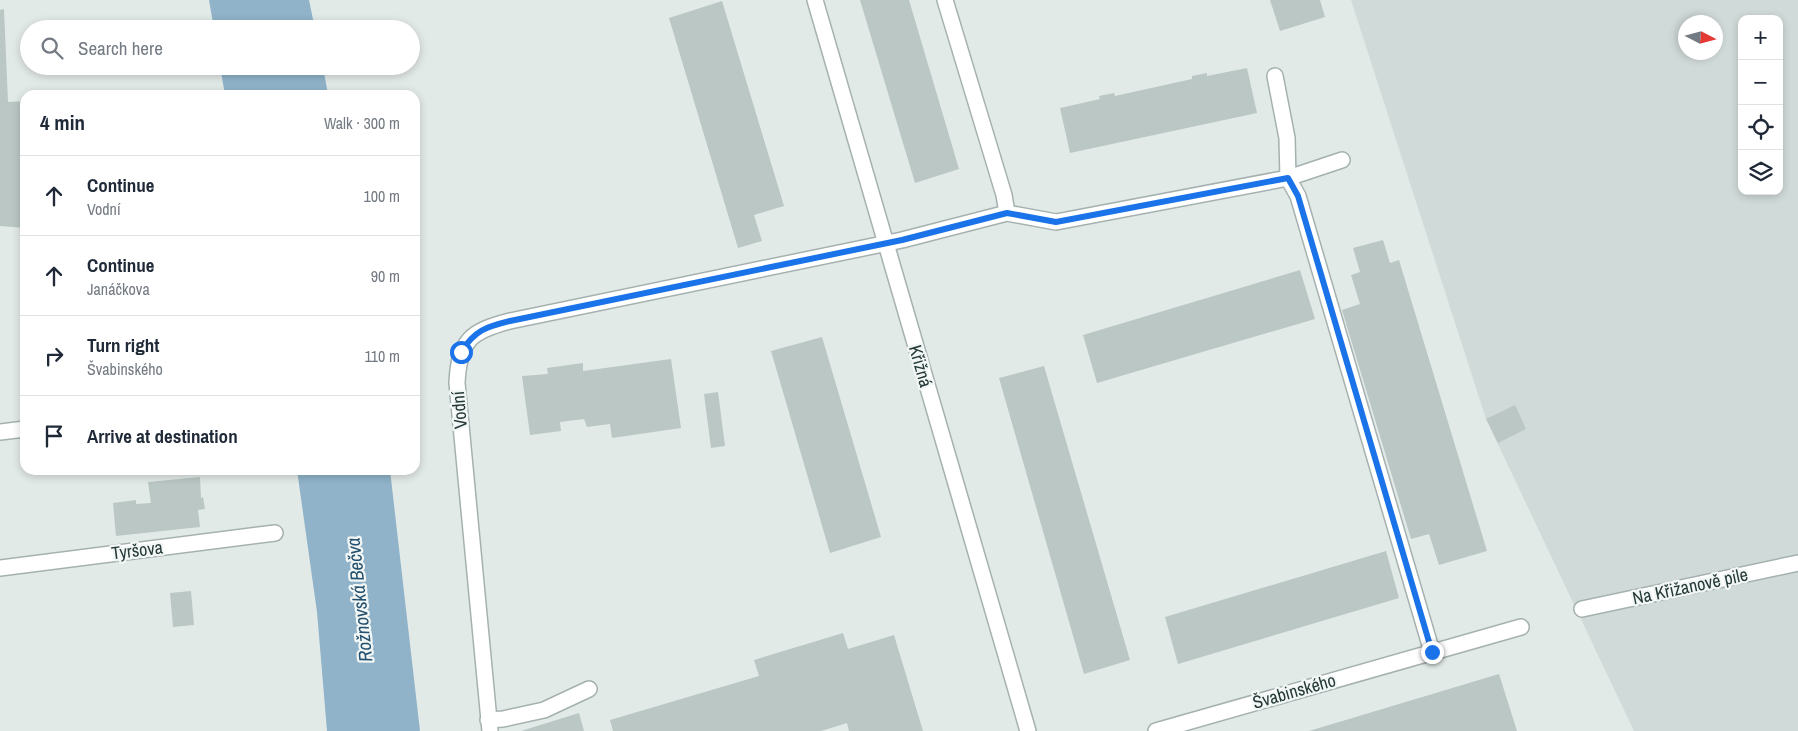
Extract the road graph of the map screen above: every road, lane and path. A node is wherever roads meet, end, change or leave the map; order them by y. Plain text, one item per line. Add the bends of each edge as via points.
1 (815, 0) edge
2 (945, 0) edge
3 (1275, 76) dead end
4 (1342, 160) dead end
5 (1288, 178) junction
6 (1007, 213) junction
7 (886, 244) junction
8 (20, 430) edge
9 (0, 432) edge
10 (275, 533) dead end
11 (1798, 563) edge
12 (0, 568) edge
13 (1582, 609) dead end
14 (1521, 627) dead end
15 (1432, 652) junction
16 (589, 689) dead end
17 (489, 725) edge
18 (1028, 731) edge
19 (1156, 731) edge

1 - 7 street, Křižná
2 - 6 street
3 - 5 street via 1287,138
4 - 5 street
5 - 6 street via 1056,222
5 - 15 street via 1298,196
6 - 7 street, Vodní
7 - 17 street, Vodní via 510,321 480,330 469,340 461,352 457,383
7 - 18 street, Křižná
8 - 9 street
10 - 12 street, Tyršova
11 - 13 street, Na Křižanově pile
14 - 15 street, Švabinského
15 - 19 street, Švabinského
16 - 17 street via 544,710

